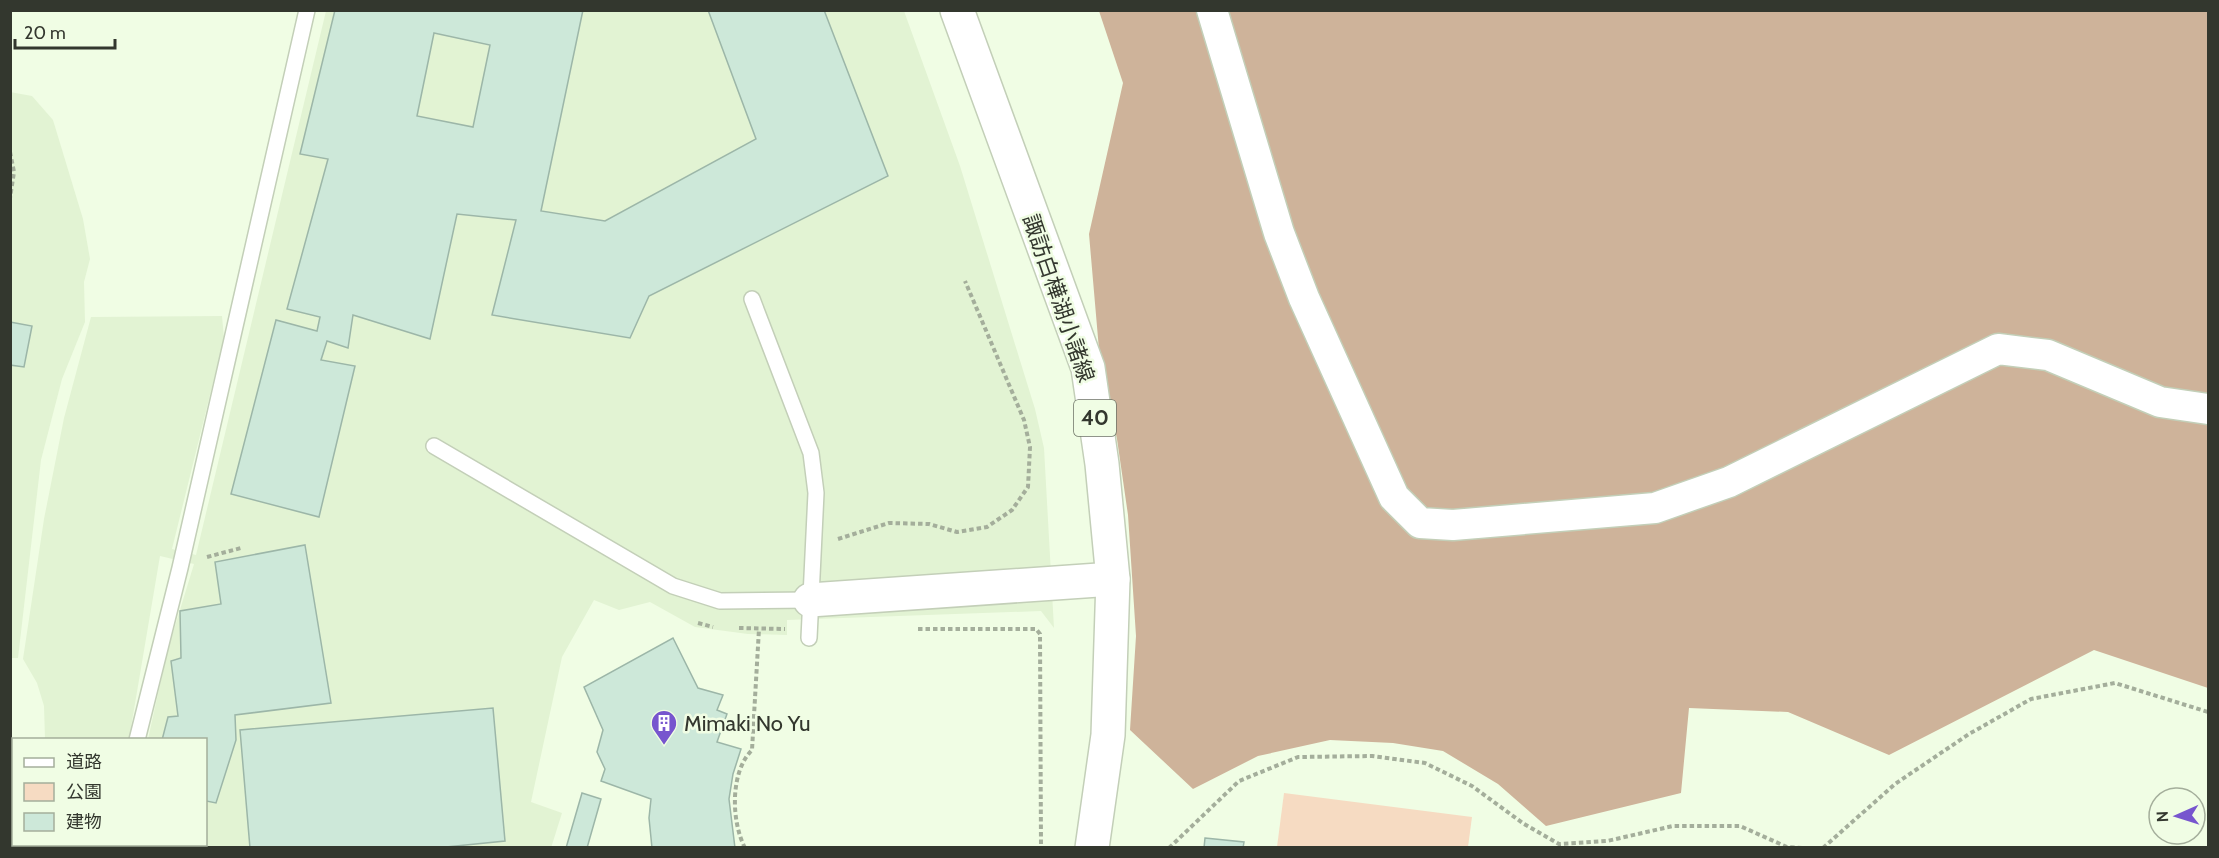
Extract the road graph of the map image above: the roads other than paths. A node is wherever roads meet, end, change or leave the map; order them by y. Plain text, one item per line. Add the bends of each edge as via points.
1 (307, 10) edge
2 (957, 10) edge
3 (1212, 10) edge
4 (752, 299) dead end
5 (2208, 409) edge
6 (434, 446) dead end
7 (1113, 579) junction
8 (810, 600) junction
9 (809, 638) dead end
10 (138, 738) edge
11 (1092, 848) edge

1 - 10 lane
2 - 7 main road, 諏訪白樺湖小諸線 / 40 via 1088,368
3 - 5 street via 1279,233 1305,298 1394,497 1420,523 1453,525 1656,508 1729,482 1998,349 2048,354 2160,402
4 - 8 lane via 811,453 816,493
6 - 8 lane via 673,586 720,601
7 - 8 main road
7 - 11 main road, 諏訪白樺湖小諸線 / 40 via 1108,735
8 - 9 lane

